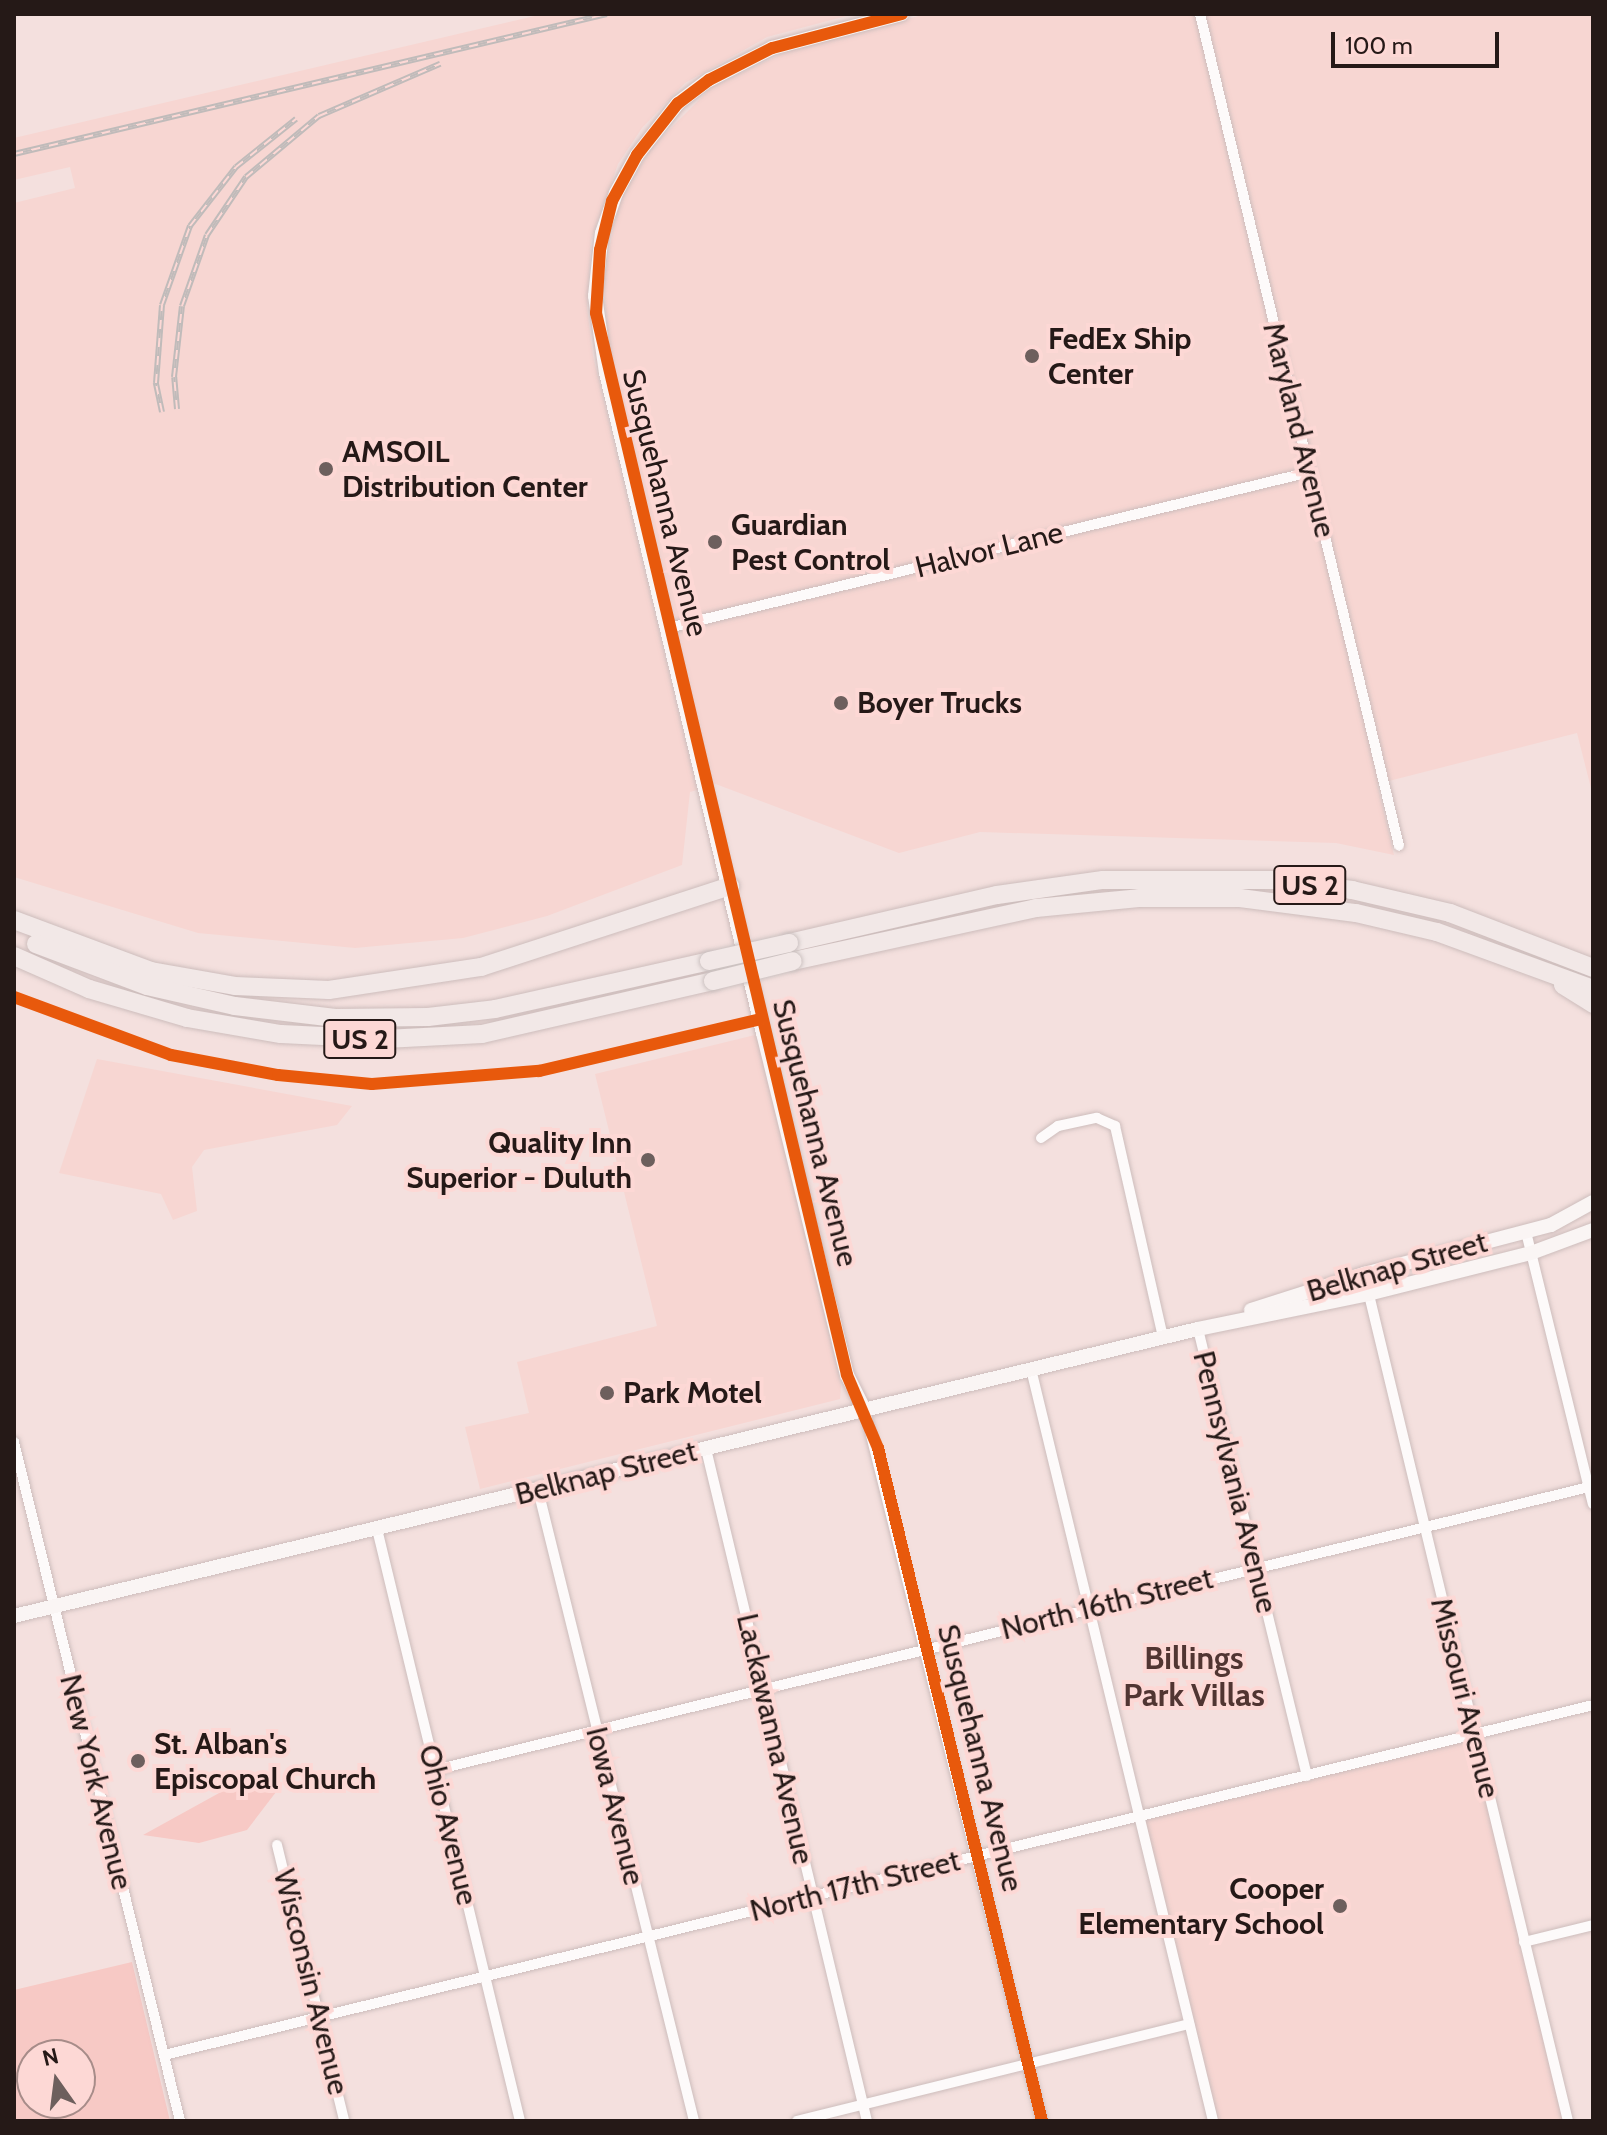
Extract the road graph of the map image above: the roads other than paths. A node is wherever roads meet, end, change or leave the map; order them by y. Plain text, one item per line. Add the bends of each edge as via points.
1 (902, 14) edge
2 (1200, 14) edge
3 (1310, 472) junction
4 (668, 628) junction
5 (1399, 846) dead end
6 (730, 886) junction
7 (14, 920) edge
8 (14, 934) edge
9 (791, 952) junction
10 (14, 956) edge
11 (1524, 961) junction
12 (1593, 968) edge
13 (1593, 989) edge
14 (1593, 1004) edge
15 (1041, 1138) dead end
16 (1593, 1202) edge
17 (1593, 1230) edge
18 (1526, 1232) junction
19 (1531, 1253) junction
20 (1364, 1274) junction
21 (1368, 1294) junction
22 (1198, 1329) junction
23 (1163, 1337) junction
24 (1031, 1369) junction
25 (865, 1411) junction
26 (14, 1442) edge
27 (706, 1449) junction
28 (1591, 1486) edge
29 (538, 1490) junction
30 (1593, 1504) edge
31 (1423, 1527) junction
32 (377, 1529) junction
33 (1254, 1567) junction
34 (53, 1607) junction
35 (1091, 1607) junction
36 (14, 1616) edge
37 (926, 1648) junction
38 (764, 1689) junction
39 (1593, 1705) edge
40 (597, 1729) junction
41 (1474, 1735) junction
42 (435, 1770) junction
43 (1307, 1776) junction
44 (1143, 1815) junction
45 (277, 1845) dead end
46 (978, 1856) junction
47 (813, 1896) junction
48 (1593, 1925) edge
49 (647, 1937) junction
50 (1524, 1942) junction
51 (485, 1976) junction
52 (318, 2017) junction
53 (1189, 2024) junction
54 (164, 2055) junction
55 (1028, 2064) junction
56 (863, 2105) junction
57 (344, 2119) dead end
58 (180, 2121) edge
59 (520, 2121) edge
60 (694, 2121) edge
61 (797, 2121) edge
62 (867, 2121) edge
63 (1042, 2121) edge
64 (1213, 2121) edge
65 (1568, 2121) edge

1 - 4 street, Susquehanna Avenue via 810,36 740,62 678,103 637,155 604,227 596,313
2 - 3 street, Maryland Avenue
3 - 4 street, Halvor Lane
3 - 5 street, Maryland Avenue
4 - 6 street, Susquehanna Avenue
6 - 7 highway via 481,967 329,990 235,986 151,971
6 - 25 street, Susquehanna Avenue via 847,1375
8 - 9 highway, US 2, bridge via 147,986 235,1006 335,1018 428,1017 495,1009 709,961
9 - 10 highway, US 2, bridge via 713,981 482,1034 360,1039 281,1034 187,1018 89,989
9 - 11 highway, US 2 via 1036,908 1193,897 1282,902 1380,918
9 - 12 highway, US 2 via 997,895 1103,880 1274,880 1352,890 1450,913
11 - 13 highway, US 2
11 - 14 highway
15 - 23 street, Pennsylvania Avenue via 1058,1126 1097,1118 1115,1126
16 - 18 street, Belknap Street via 1568,1218
17 - 19 street, Belknap Street
18 - 19 street
18 - 20 street, Belknap Street
19 - 21 street, Belknap Street
19 - 28 street
20 - 21 street, Missouri Avenue
20 - 22 street, Belknap Street
21 - 22 street, Belknap Street
21 - 31 street, Missouri Avenue
22 - 23 street, Belknap Street
22 - 33 street, Pennsylvania Avenue
23 - 24 street, Belknap Street
24 - 25 street, Belknap Street
24 - 35 street
25 - 27 street, Belknap Street
25 - 37 street, Susquehanna Avenue
26 - 34 street, New York Avenue
27 - 29 street, Belknap Street
27 - 38 street, Lackawanna Avenue
28 - 30 street
28 - 31 street, North 16th Street
29 - 32 street, Belknap Street
29 - 40 street, Iowa Avenue
31 - 33 street, North 16th Street
31 - 41 street, Missouri Avenue
32 - 34 street, Belknap Street
32 - 42 street, Ohio Avenue
33 - 35 street, North 16th Street
33 - 43 street, Pennsylvania Avenue
34 - 36 street, Belknap Street
34 - 54 street, New York Avenue
35 - 37 street, North 16th Street
35 - 44 street
37 - 38 street, North 16th Street
37 - 46 street, Susquehanna Avenue
38 - 40 street, North 16th Street
38 - 47 street, Lackawanna Avenue
39 - 41 street, North 17th Street
40 - 42 street, North 16th Street
40 - 49 street, Iowa Avenue
41 - 43 street, North 17th Street
41 - 50 street, Missouri Avenue
42 - 51 street, Ohio Avenue
43 - 44 street, North 17th Street
44 - 46 street, North 17th Street
44 - 53 street
45 - 52 street, Wisconsin Avenue
46 - 47 street, North 17th Street
46 - 55 street, Susquehanna Avenue
47 - 49 street, North 17th Street
47 - 56 street, Lackawanna Avenue
48 - 50 street
49 - 51 street, North 17th Street
49 - 60 street, Iowa Avenue
50 - 65 street, Missouri Avenue
51 - 52 street, North 17th Street
51 - 59 street, Ohio Avenue
52 - 54 street, North 17th Street
52 - 57 street, Wisconsin Avenue
53 - 55 street
53 - 64 street
54 - 58 street, New York Avenue
55 - 56 street
55 - 63 street, Susquehanna Avenue
56 - 61 street
56 - 62 street, Lackawanna Avenue

